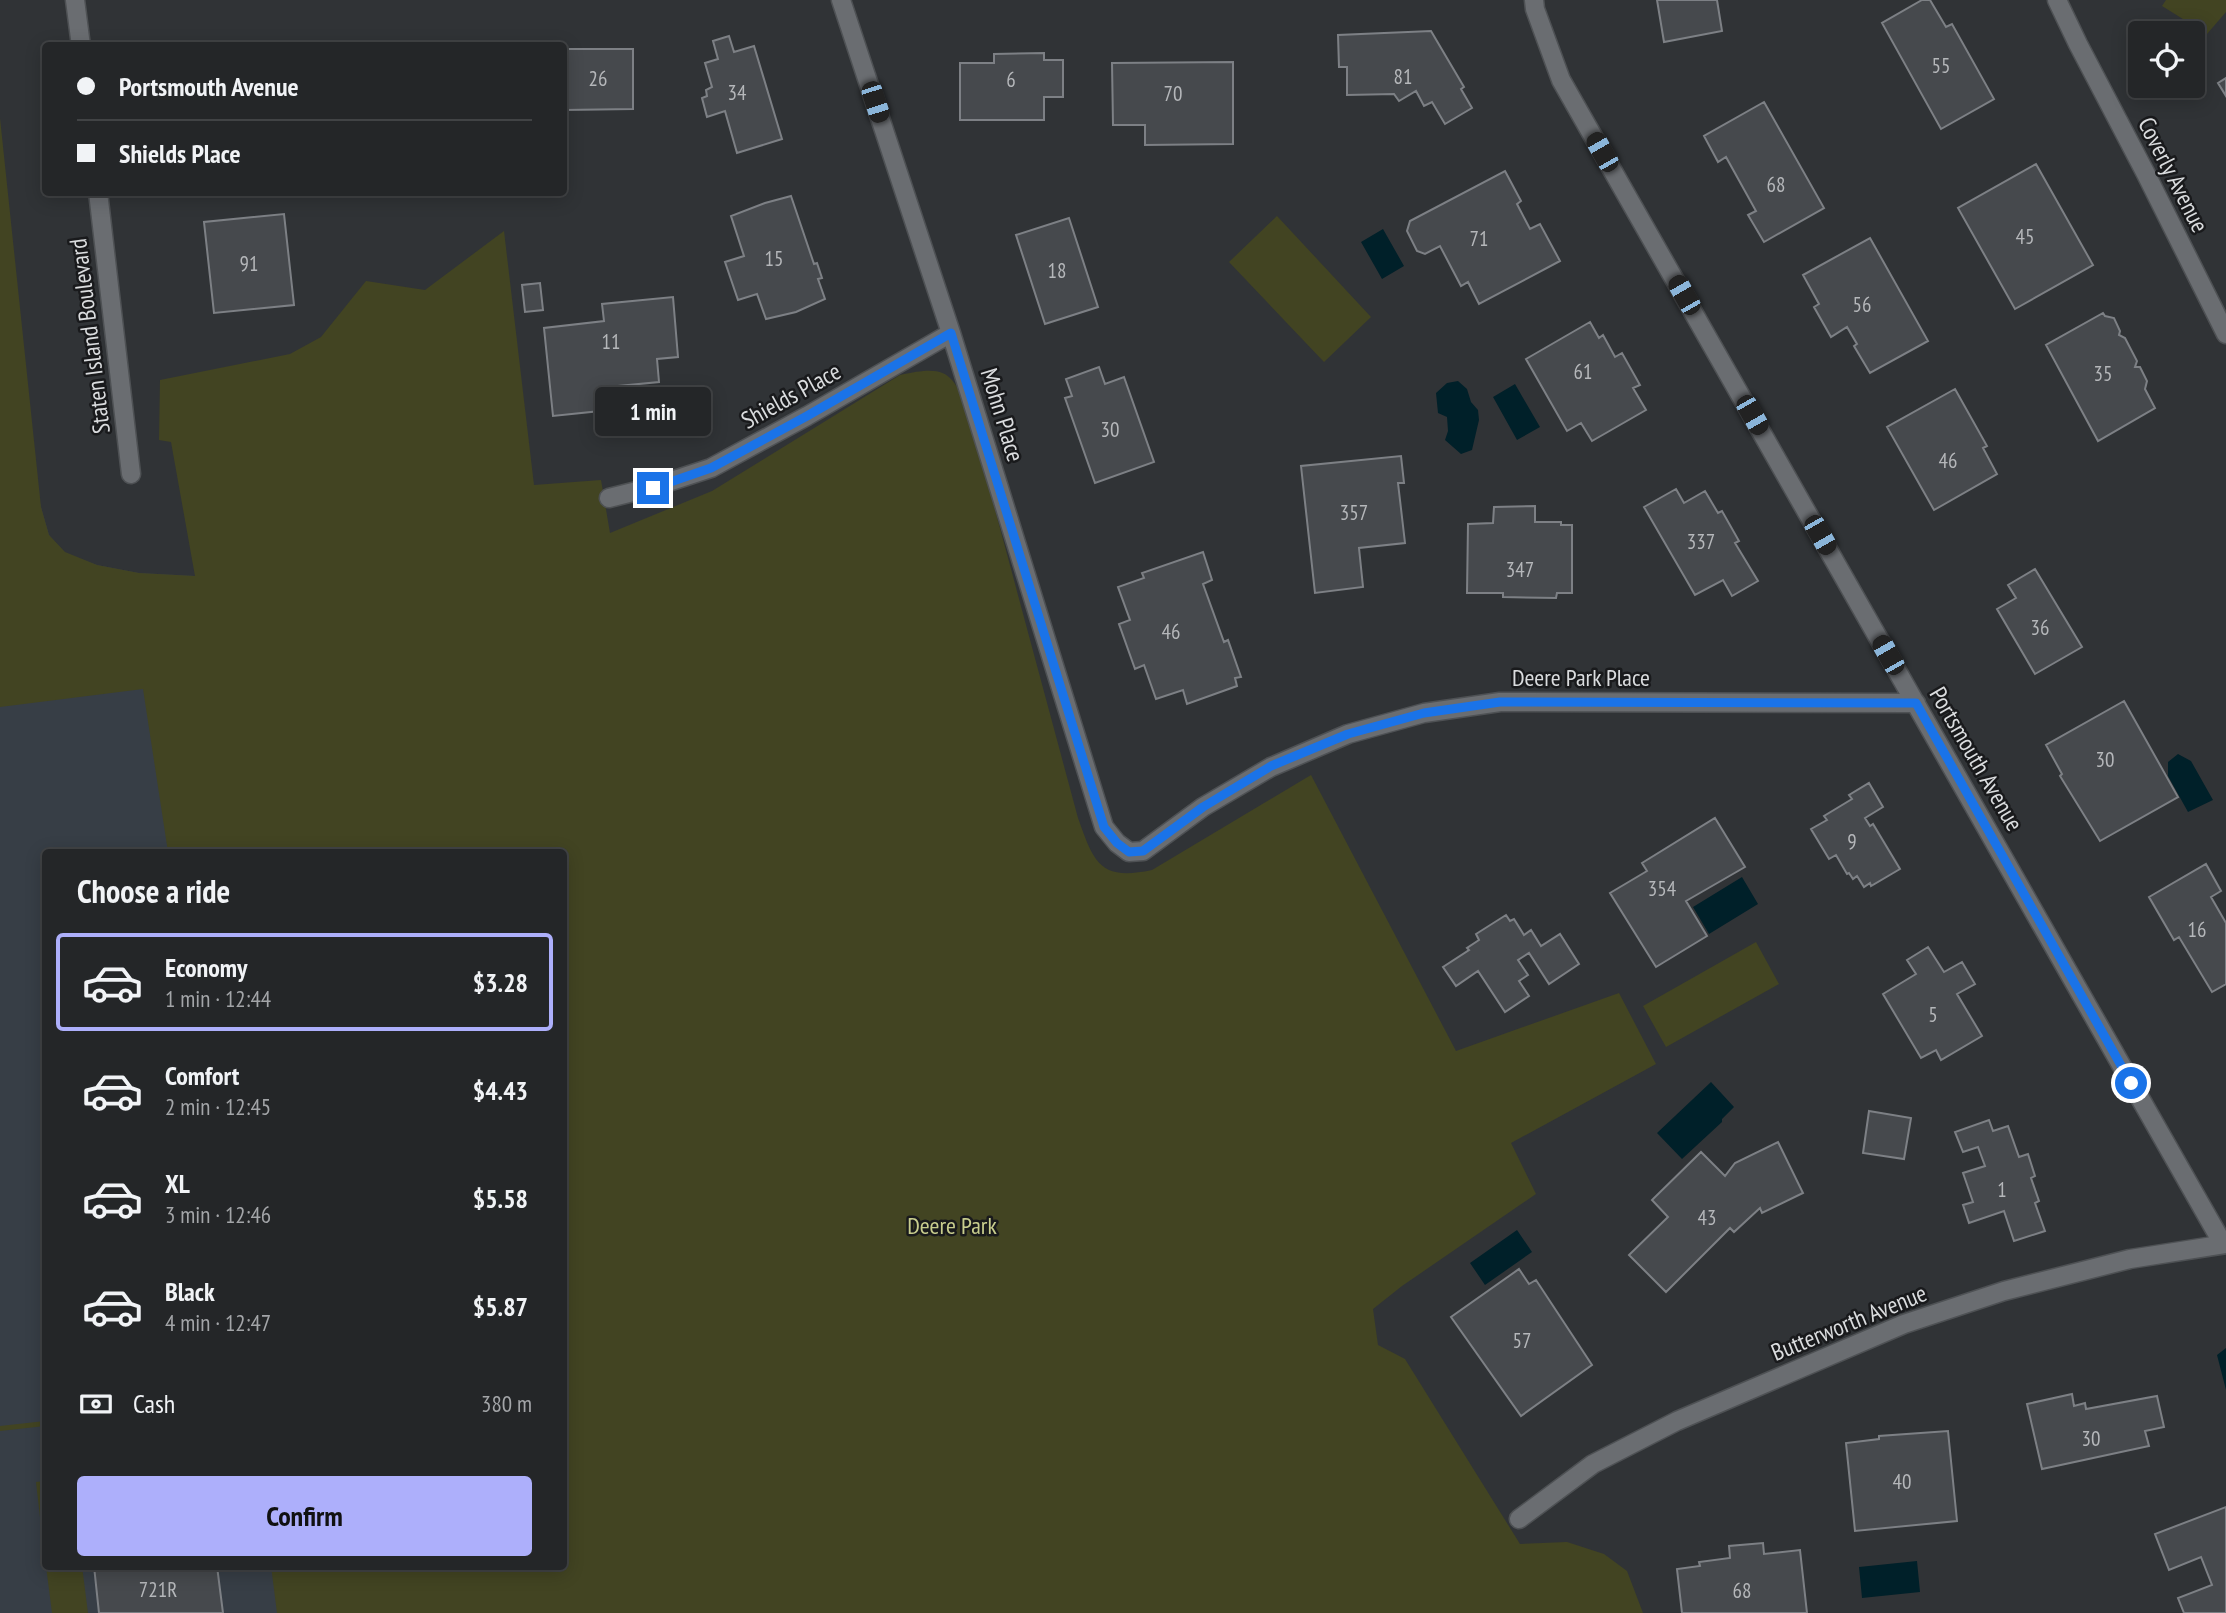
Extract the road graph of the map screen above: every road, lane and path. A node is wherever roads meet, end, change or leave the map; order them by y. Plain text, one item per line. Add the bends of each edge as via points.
1 (75, 0) edge
2 (841, 0) edge
3 (1534, 0) edge
4 (2057, 0) edge
5 (80, 42) edge
6 (98, 196) edge
7 (951, 333) junction
8 (2226, 334) edge
9 (131, 474) dead end
10 (608, 498) dead end
11 (1916, 703) junction
12 (1117, 843) joint
13 (2224, 1244) edge
14 (1519, 1519) dead end

1 - 5 street
2 - 7 street, Mohn Place
3 - 11 street, Portsmouth Avenue via 1561,80
4 - 8 street, Coverly Avenue
6 - 9 street, Staten Island Boulevard
7 - 10 street, Shields Place via 711,468
7 - 12 street, Mohn Place via 1104,827
11 - 12 street, Deere Park Place via 1500,702 1424,713 1348,734 1271,766 1143,851 1129,852
11 - 13 street, Portsmouth Avenue
13 - 14 street, Butterworth Avenue via 2130,1259 2004,1291 1904,1324 1676,1421 1593,1464

